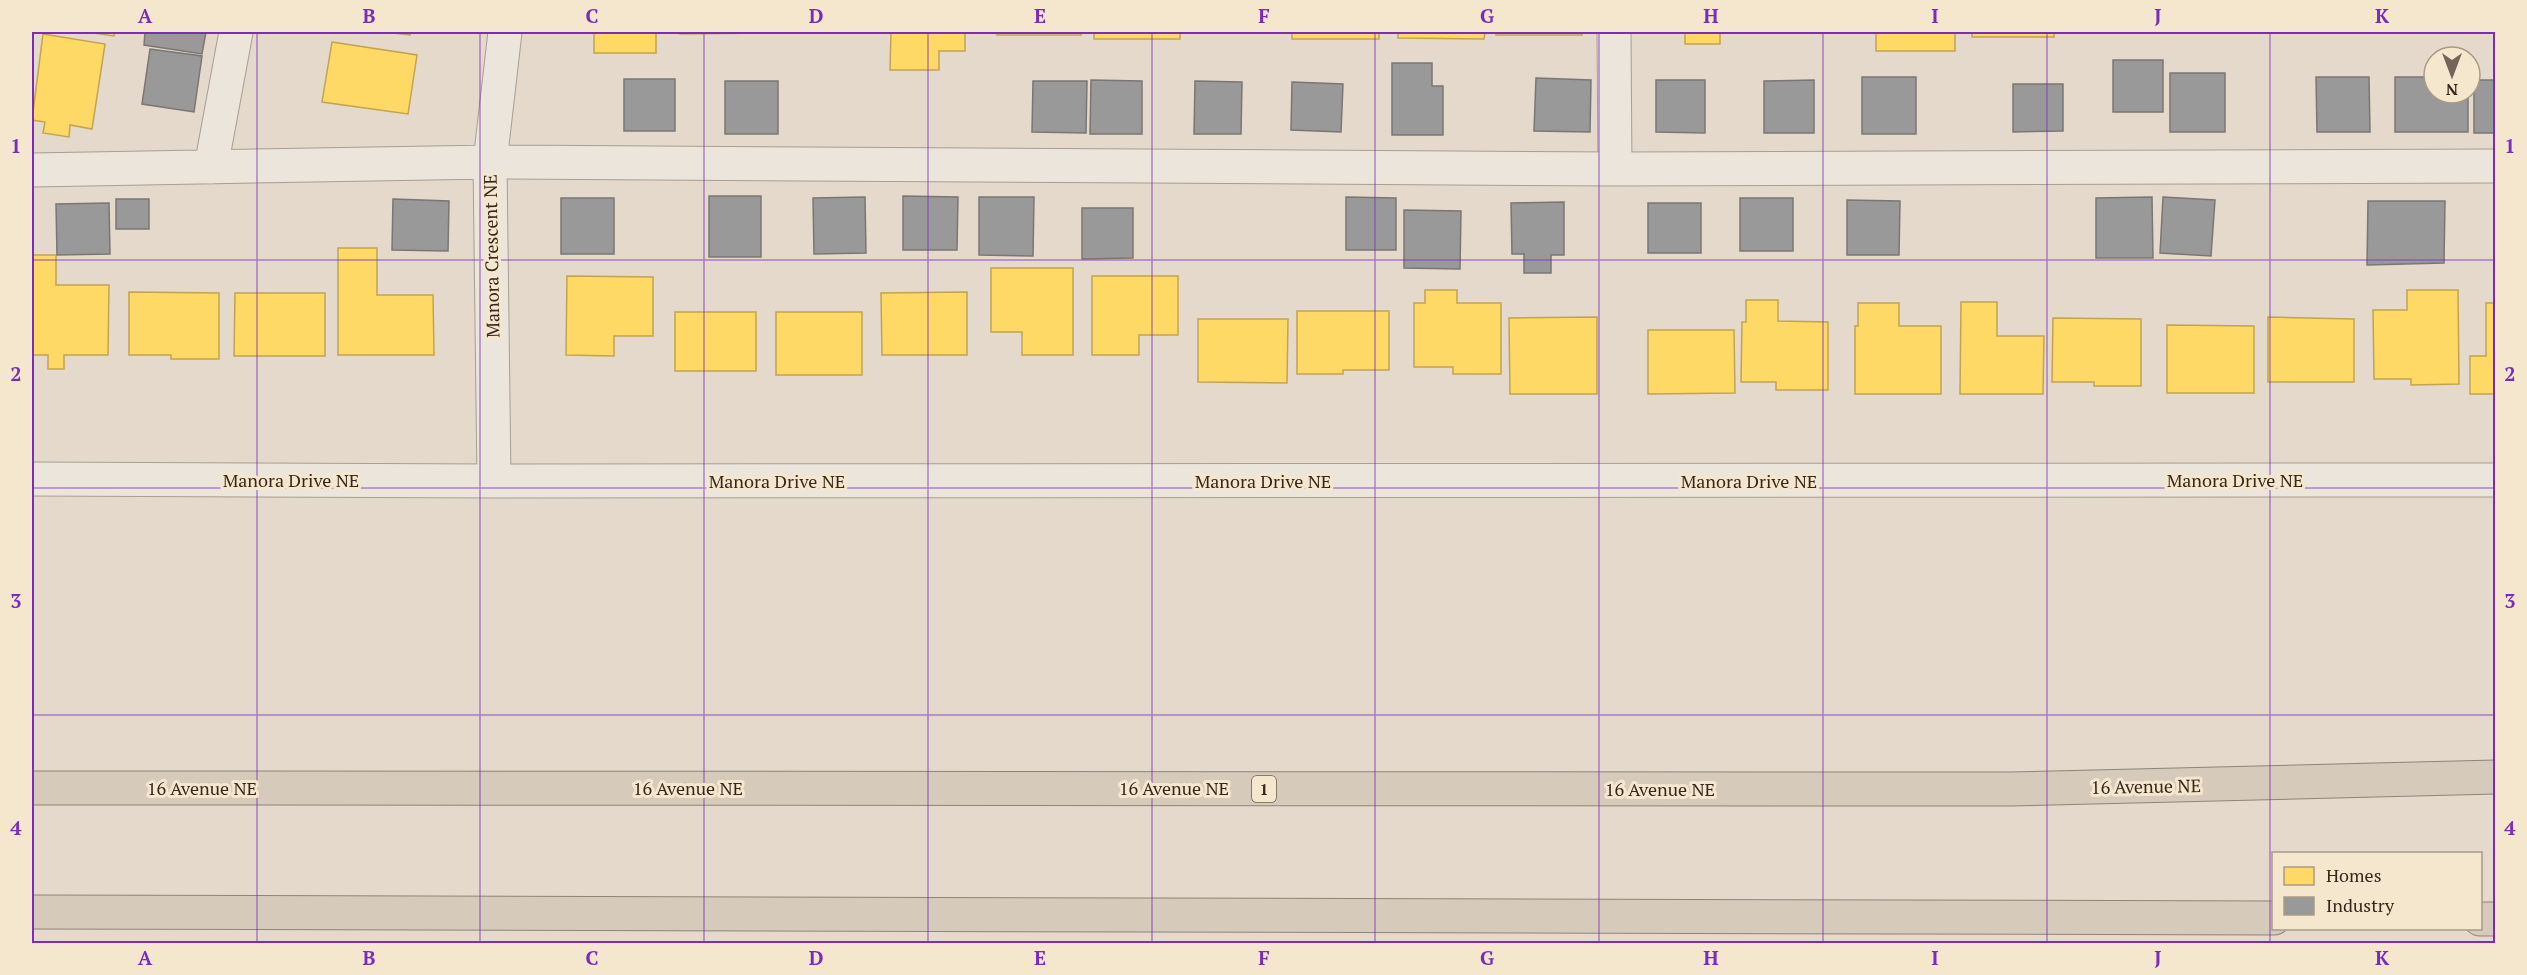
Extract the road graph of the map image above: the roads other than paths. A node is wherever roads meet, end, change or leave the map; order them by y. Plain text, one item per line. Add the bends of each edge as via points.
1 (236, 32) edge
2 (505, 32) edge
3 (1614, 32) edge
4 (490, 162) junction
5 (2496, 166) edge
6 (211, 167) junction
7 (1615, 169) junction
8 (32, 170) edge
9 (32, 479) edge
10 (2496, 480) edge
11 (494, 481) junction
12 (2496, 777) edge
13 (32, 788) edge
14 (32, 912) edge
15 (2272, 918) edge

1 - 6 street
2 - 4 street, Manora Crescent NE
3 - 7 street
4 - 6 street
4 - 7 street
4 - 11 street, Manora Crescent NE
5 - 7 street
6 - 8 street
9 - 11 street, Manora Drive NE
10 - 11 street, Manora Drive NE
12 - 13 highway, 16 Avenue NE / 1 via 2010,789
14 - 15 highway

